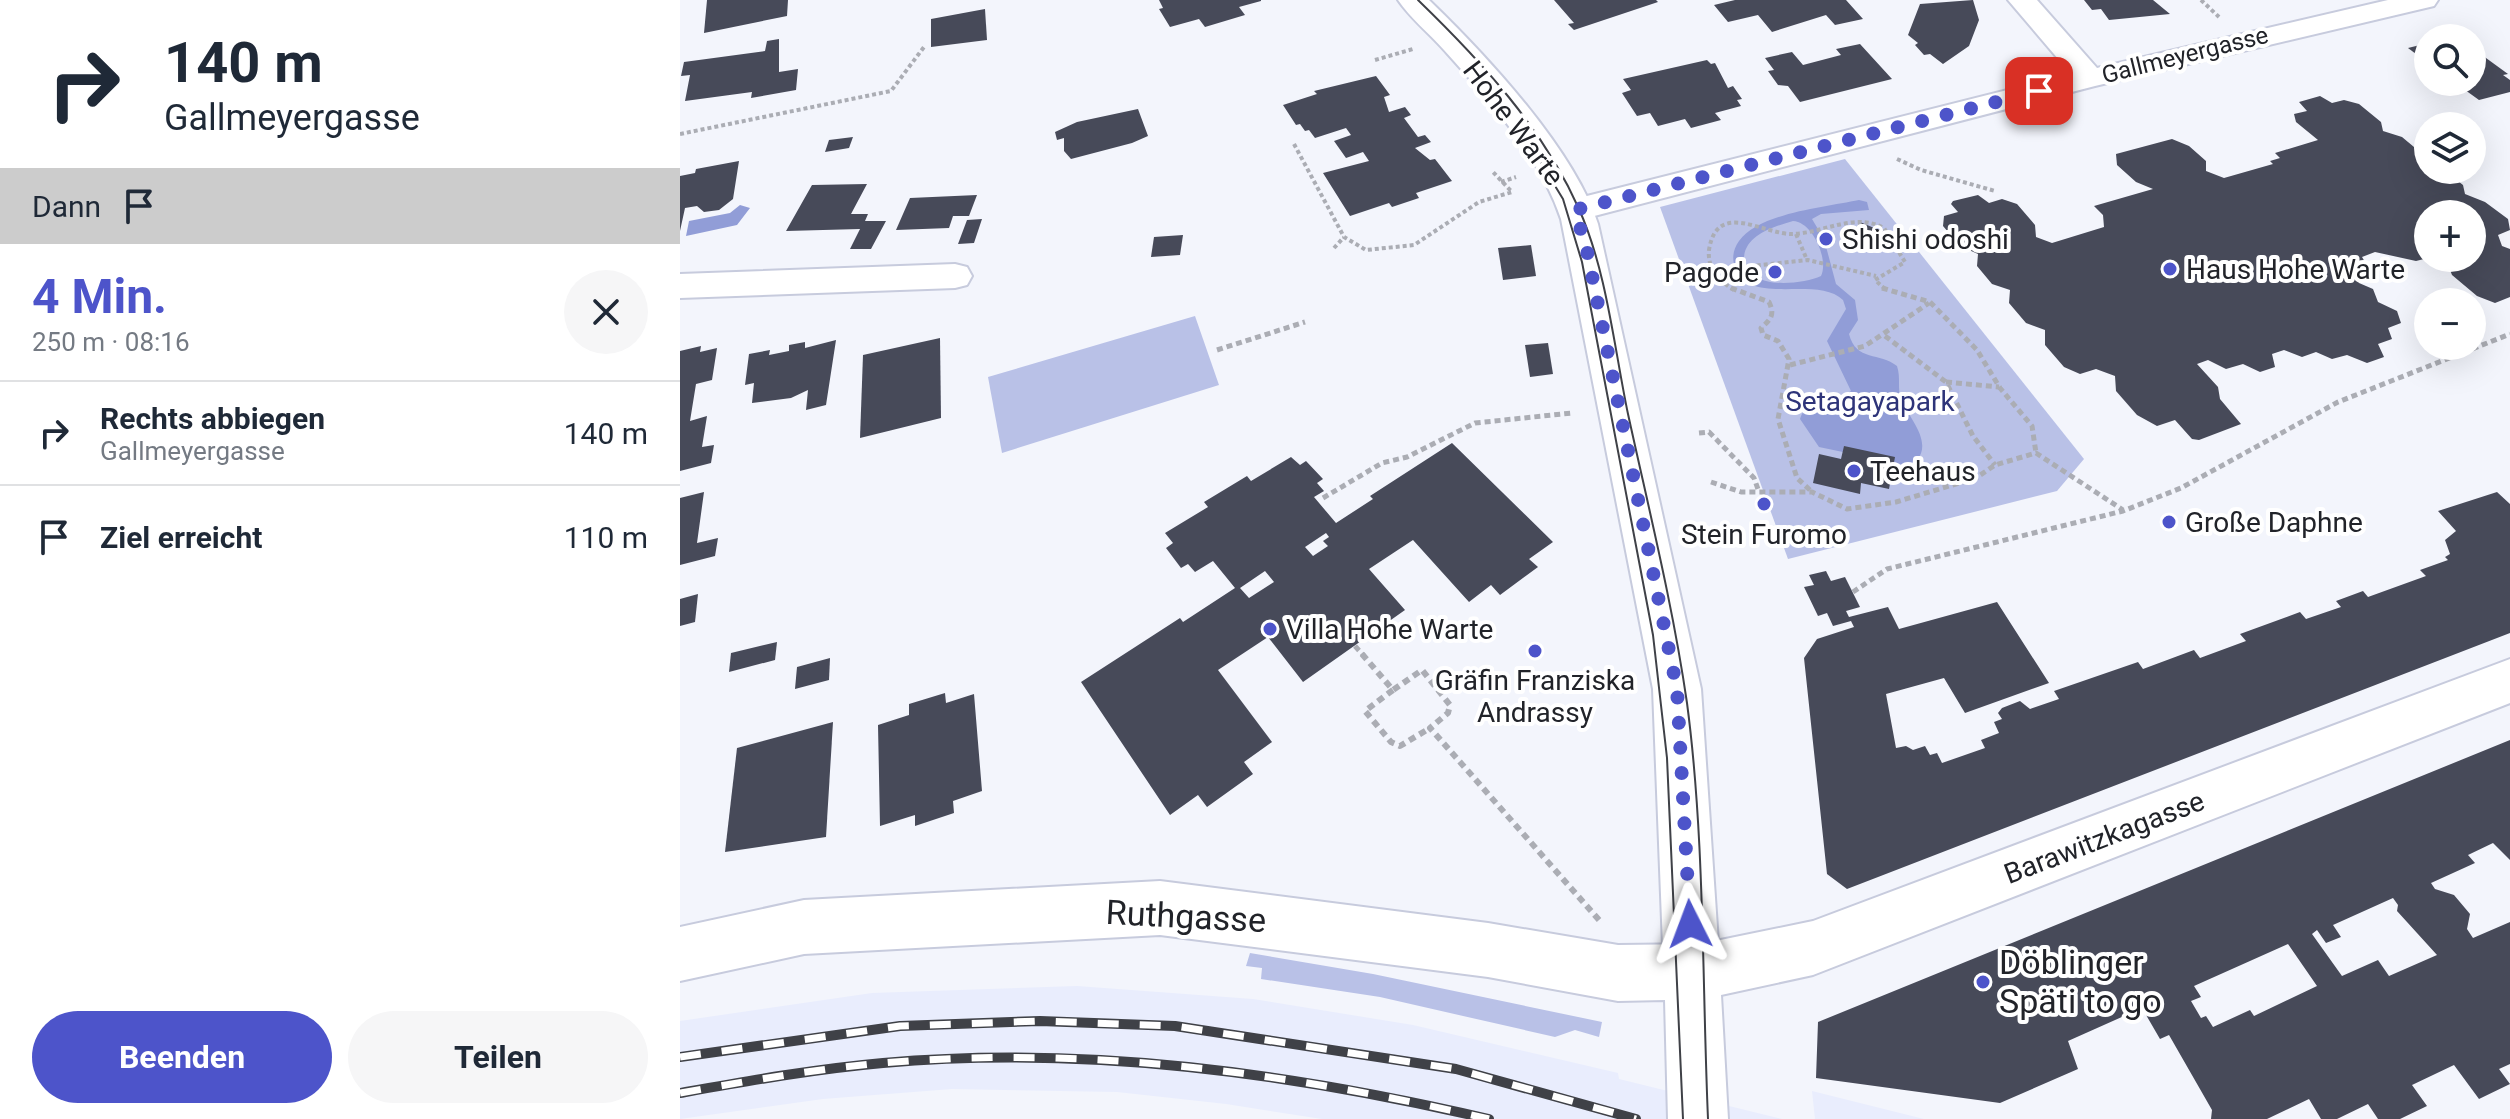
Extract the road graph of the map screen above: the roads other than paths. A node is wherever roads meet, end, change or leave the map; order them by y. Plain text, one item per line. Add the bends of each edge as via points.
1 (1412, 0) edge
2 (2022, 0) edge
3 (2424, 0) edge
4 (2090, 78) junction
5 (1575, 210) junction
6 (955, 276) dead end
7 (680, 286) edge
8 (2510, 681) edge
9 (680, 954) edge
10 (1692, 972) junction
11 (1697, 1109) edge

1 - 5 main road, Hohe Warte via 1485,80 1549,163
2 - 4 street
3 - 4 street, Gallmeyergasse
4 - 5 street, Gallmeyergasse
5 - 10 main road, Hohe Warte via 1677,689
6 - 7 street
8 - 10 main road, Barawitzkagasse via 1813,948
9 - 10 main road, Ruthgasse via 804,927 1160,908 1472,947 1618,973
10 - 11 main road, Hohe Warte

